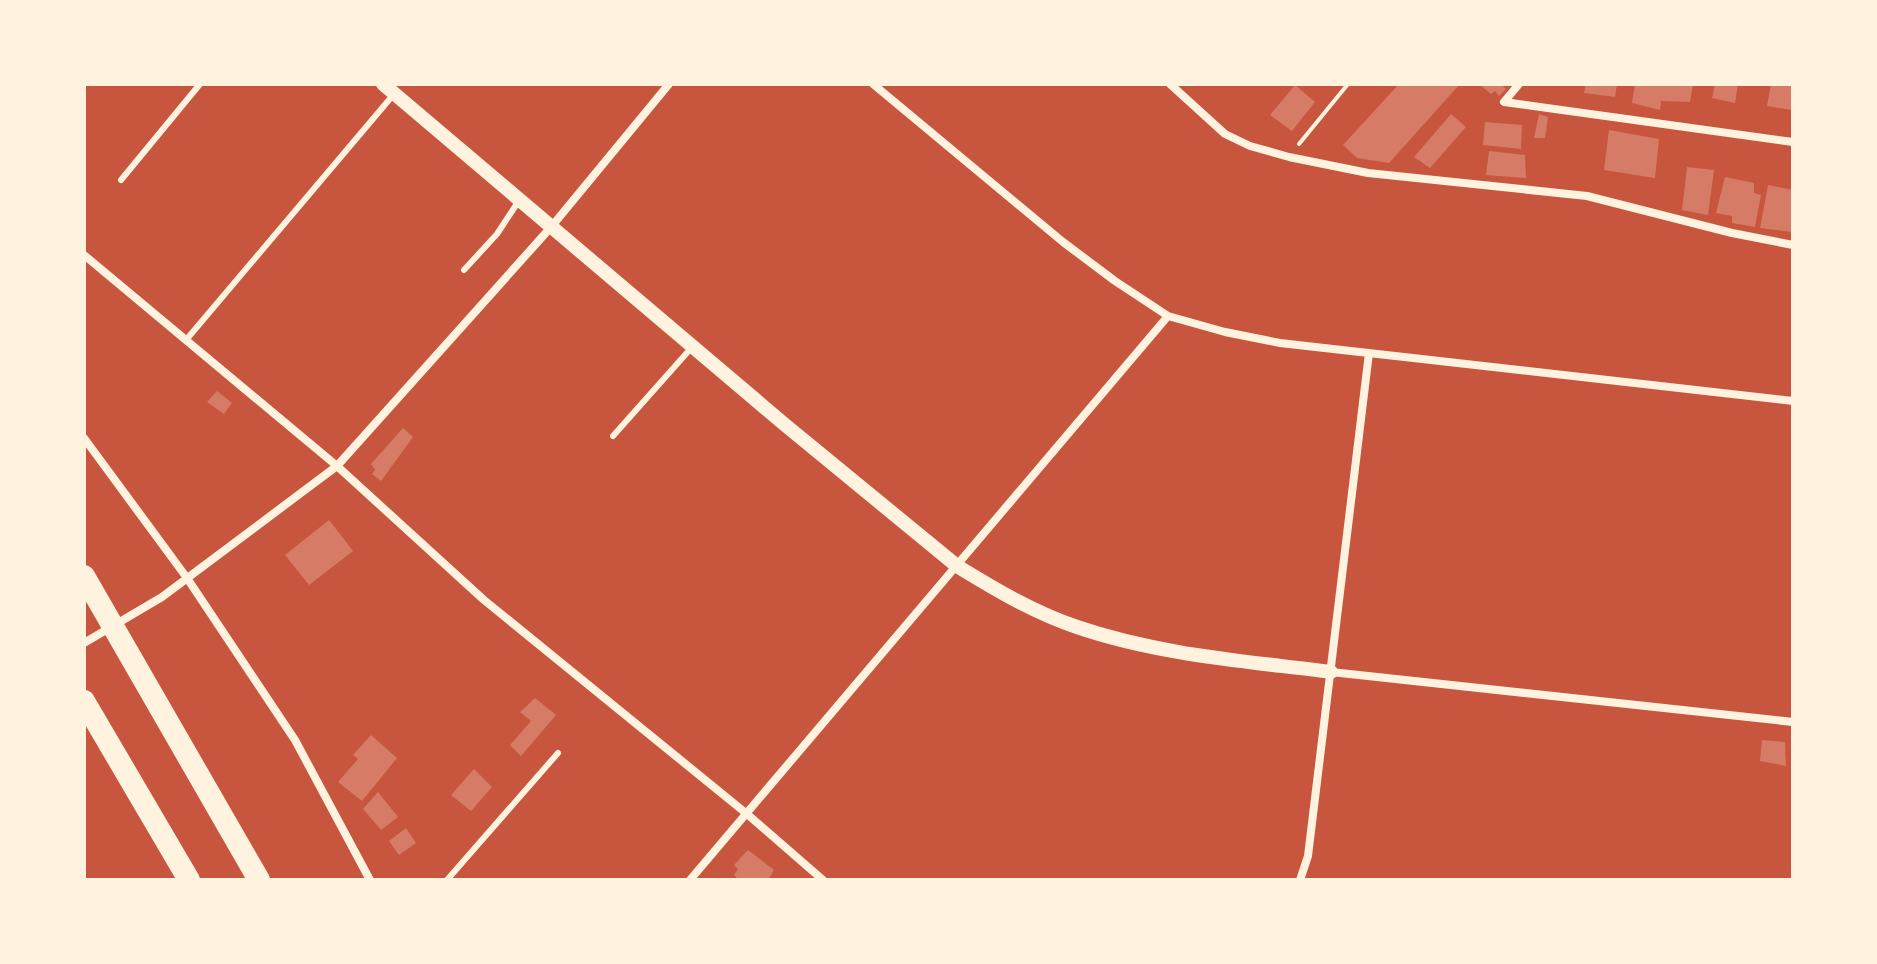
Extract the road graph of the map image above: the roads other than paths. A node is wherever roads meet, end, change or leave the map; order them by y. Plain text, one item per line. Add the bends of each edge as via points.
1 (200, 84) edge
2 (669, 84) edge
3 (873, 84) edge
4 (1170, 84) edge
5 (1519, 84) edge
6 (389, 89) edge
7 (1793, 142) edge
8 (121, 180) dead end
9 (520, 199) junction
10 (552, 226) junction
11 (1793, 245) edge
12 (84, 255) edge
13 (464, 270) dead end
14 (1168, 316) junction
15 (186, 340) junction
16 (693, 346) junction
17 (1369, 353) junction
18 (1793, 401) edge
19 (613, 436) dead end
20 (84, 438) edge
21 (337, 466) junction
22 (957, 566) junction
23 (84, 576) edge
24 (187, 578) junction
25 (84, 643) edge
26 (1331, 672) junction
27 (84, 701) edge
28 (1793, 722) edge
29 (558, 753) dead end
30 (747, 814) junction
31 (189, 880) edge
32 (259, 880) edge
33 (370, 880) edge
34 (447, 880) edge
35 (690, 880) edge
36 (823, 880) edge
37 (1300, 880) edge

1 - 8 lane
2 - 10 street
3 - 14 street via 1063,242
4 - 11 street via 1225,134 1289,157 1368,173 1587,196
5 - 7 street via 1504,102
6 - 9 street
6 - 15 lane
9 - 10 street
9 - 13 lane
10 - 16 street
10 - 21 street
12 - 15 street
14 - 17 street via 1280,343
14 - 22 street
15 - 21 street
16 - 19 lane
16 - 22 street
17 - 18 street
17 - 26 street
20 - 24 street
21 - 24 street
21 - 30 street via 484,600
22 - 26 street via 1046,615 1109,637 1172,651
22 - 30 street
23 - 32 highway
24 - 25 street
24 - 33 street via 295,740
26 - 28 street
26 - 37 street via 1308,856
27 - 31 highway
29 - 34 lane
30 - 35 street
30 - 36 street

